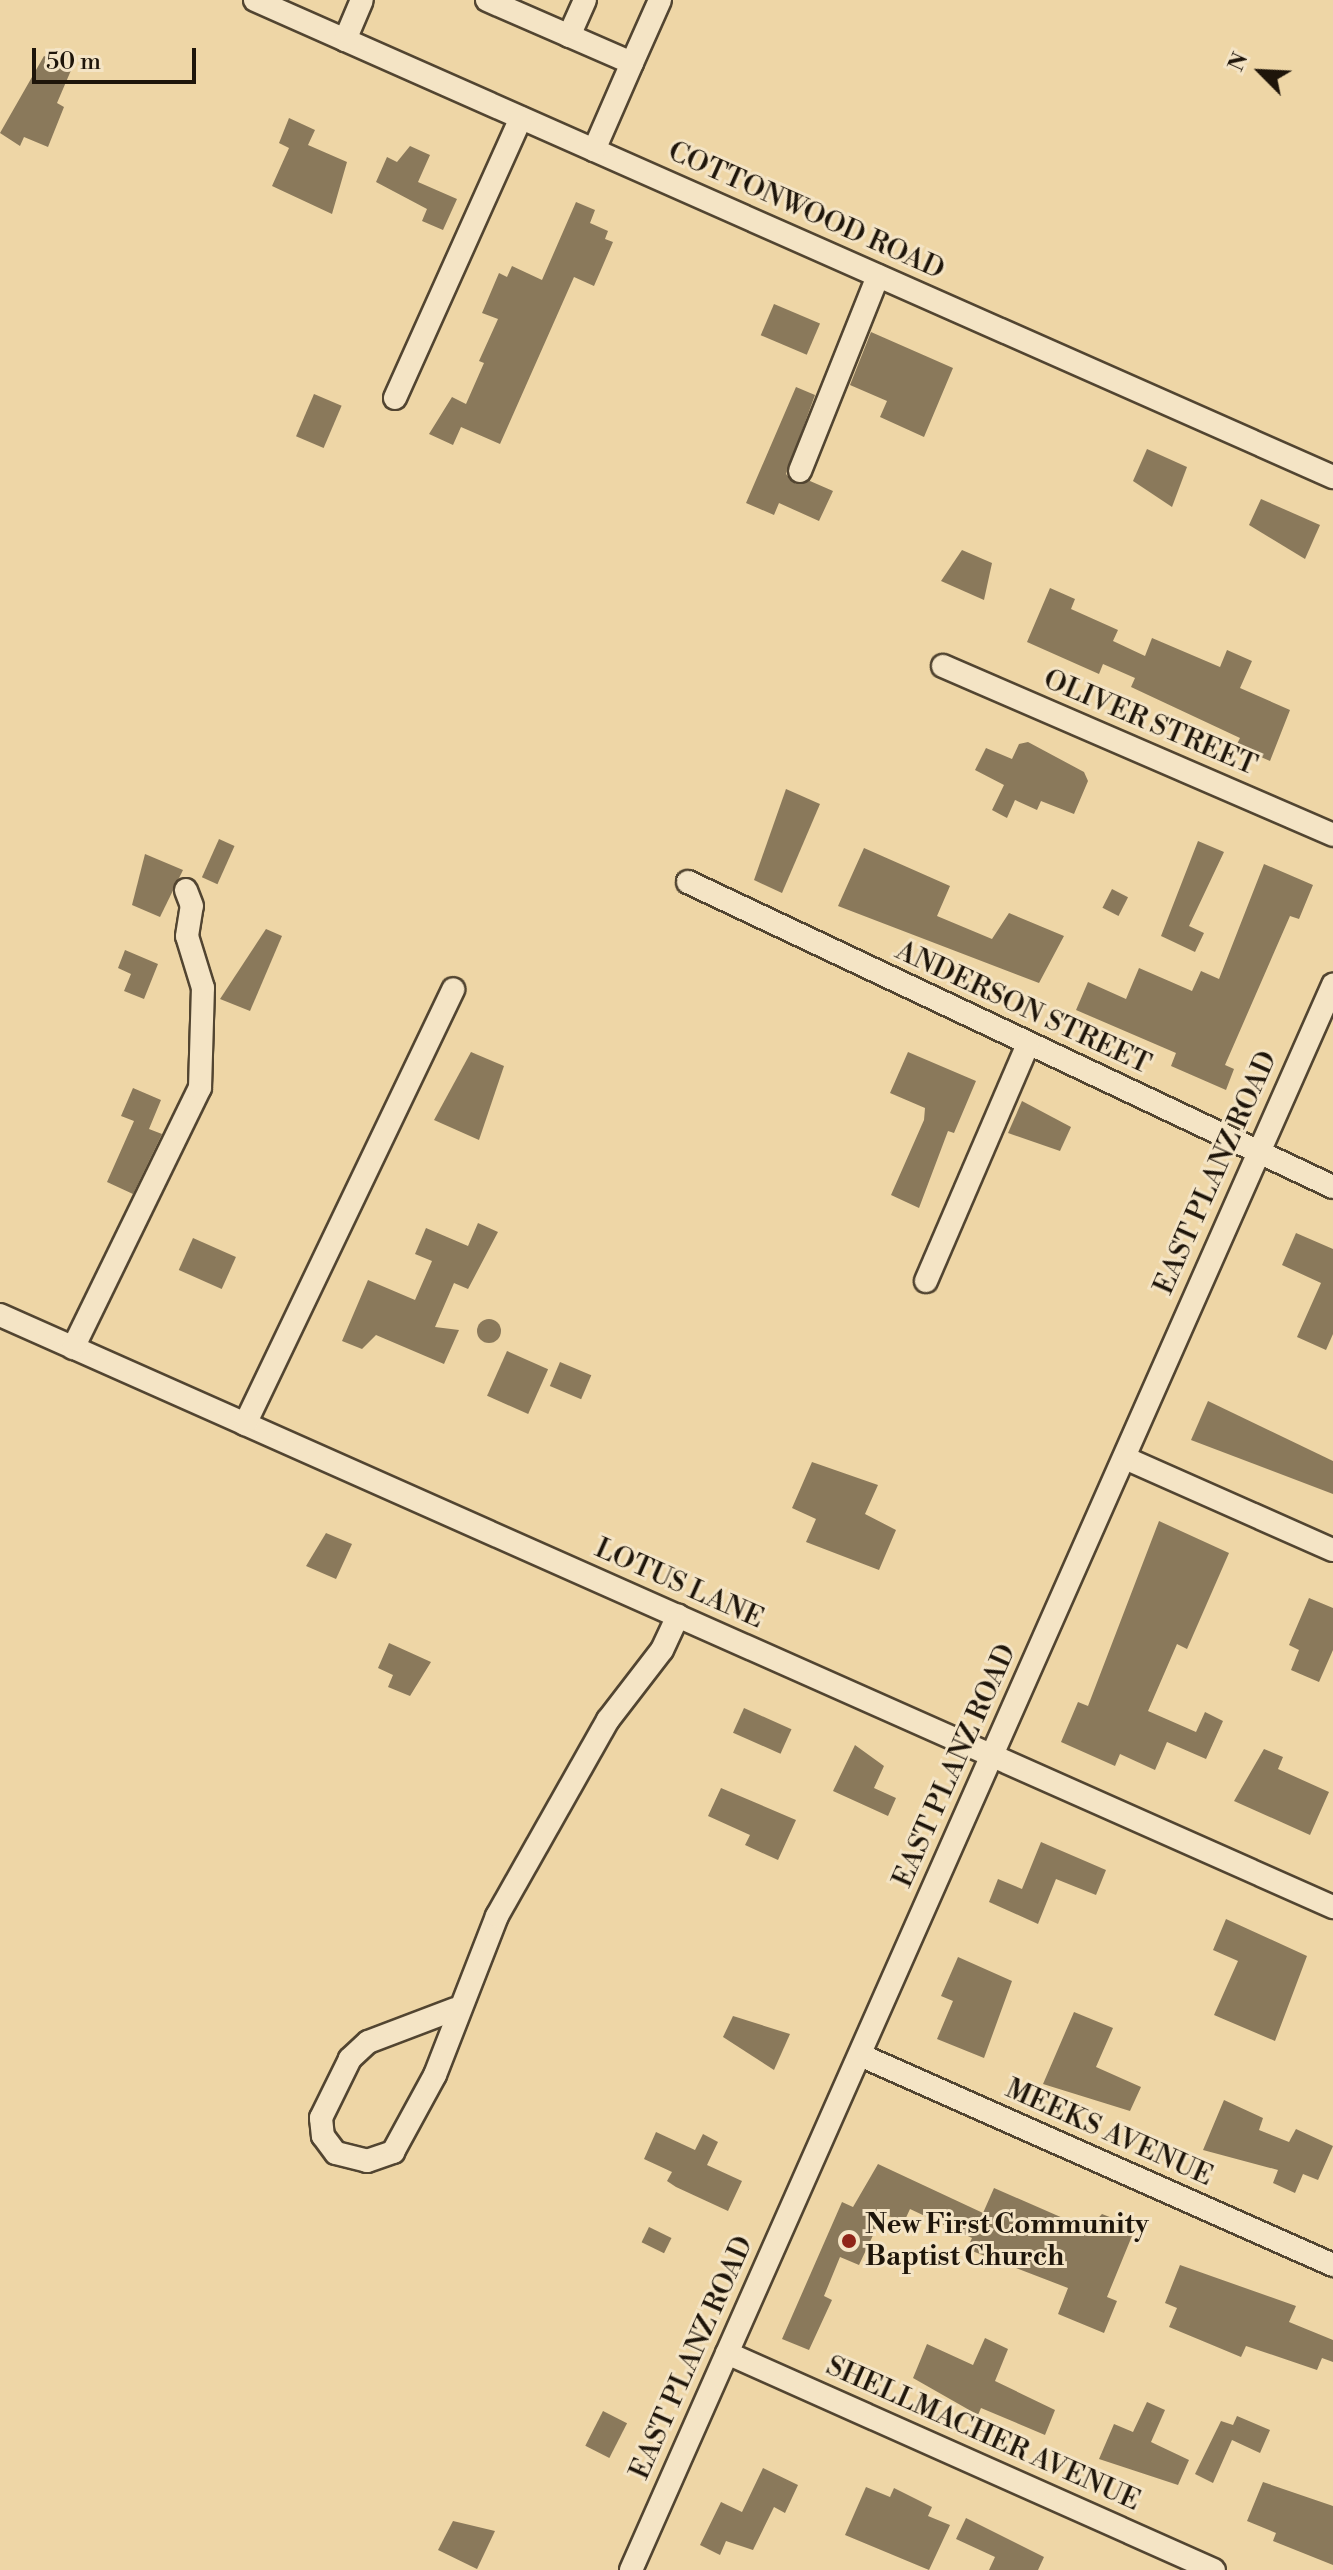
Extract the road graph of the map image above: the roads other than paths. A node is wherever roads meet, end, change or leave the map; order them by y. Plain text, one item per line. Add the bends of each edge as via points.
1 (255, 0) edge
2 (362, 0) edge
3 (487, 0) edge
4 (585, 0) edge
5 (660, 0) edge
6 (569, 36) junction
7 (345, 40) junction
8 (632, 63) junction
9 (521, 118) junction
10 (594, 150) junction
11 (878, 276) junction
12 (395, 398) dead end
13 (800, 471) dead end
14 (1333, 477) edge
15 (943, 666) dead end
16 (1333, 835) edge
17 (688, 882) dead end
18 (186, 890) dead end
19 (1333, 985) edge
20 (453, 989) dead end
21 (1028, 1044) junction
22 (1256, 1153) junction
23 (1333, 1187) edge
24 (926, 1281) dead end
25 (0, 1315) edge
26 (73, 1348) junction
27 (245, 1424) junction
28 (1125, 1458) junction
29 (1333, 1550) edge
30 (678, 1616) junction
31 (993, 1756) junction
32 (1333, 1907) edge
33 (455, 2009) junction
34 (860, 2055) junction
35 (1333, 2265) edge
36 (727, 2353) junction
37 (631, 2570) edge
38 (1214, 2570) edge

1 - 7 street, COTTONWOOD ROAD
2 - 7 street
3 - 6 street
4 - 6 street
5 - 8 street
6 - 8 street
7 - 9 street, COTTONWOOD ROAD
8 - 10 street
9 - 10 street, COTTONWOOD ROAD
9 - 12 street
10 - 11 street, COTTONWOOD ROAD
11 - 13 street
11 - 14 street, COTTONWOOD ROAD
15 - 16 street, OLIVER STREET
17 - 21 street, ANDERSON STREET
18 - 26 street via 187,936 203,988 200,1088
19 - 22 street, EAST PLANZ ROAD
20 - 27 street
21 - 22 street, ANDERSON STREET
21 - 24 street
22 - 23 street, ANDERSON STREET
22 - 28 street, EAST PLANZ ROAD
25 - 26 street, LOTUS LANE
26 - 27 street, LOTUS LANE
27 - 30 street, LOTUS LANE
28 - 29 street
28 - 31 street, EAST PLANZ ROAD
30 - 31 street, LOTUS LANE
30 - 33 street via 559,1802
31 - 32 street, LOTUS LANE
31 - 34 street, EAST PLANZ ROAD
33 - 33 street via 435,2075 393,2152 367,2161 336,2153 323,2136 321,2118 350,2059 368,2042
34 - 35 street, MEEKS AVENUE
34 - 36 street, EAST PLANZ ROAD
36 - 37 street, EAST PLANZ ROAD
36 - 38 street, SHELLMACHER AVENUE

